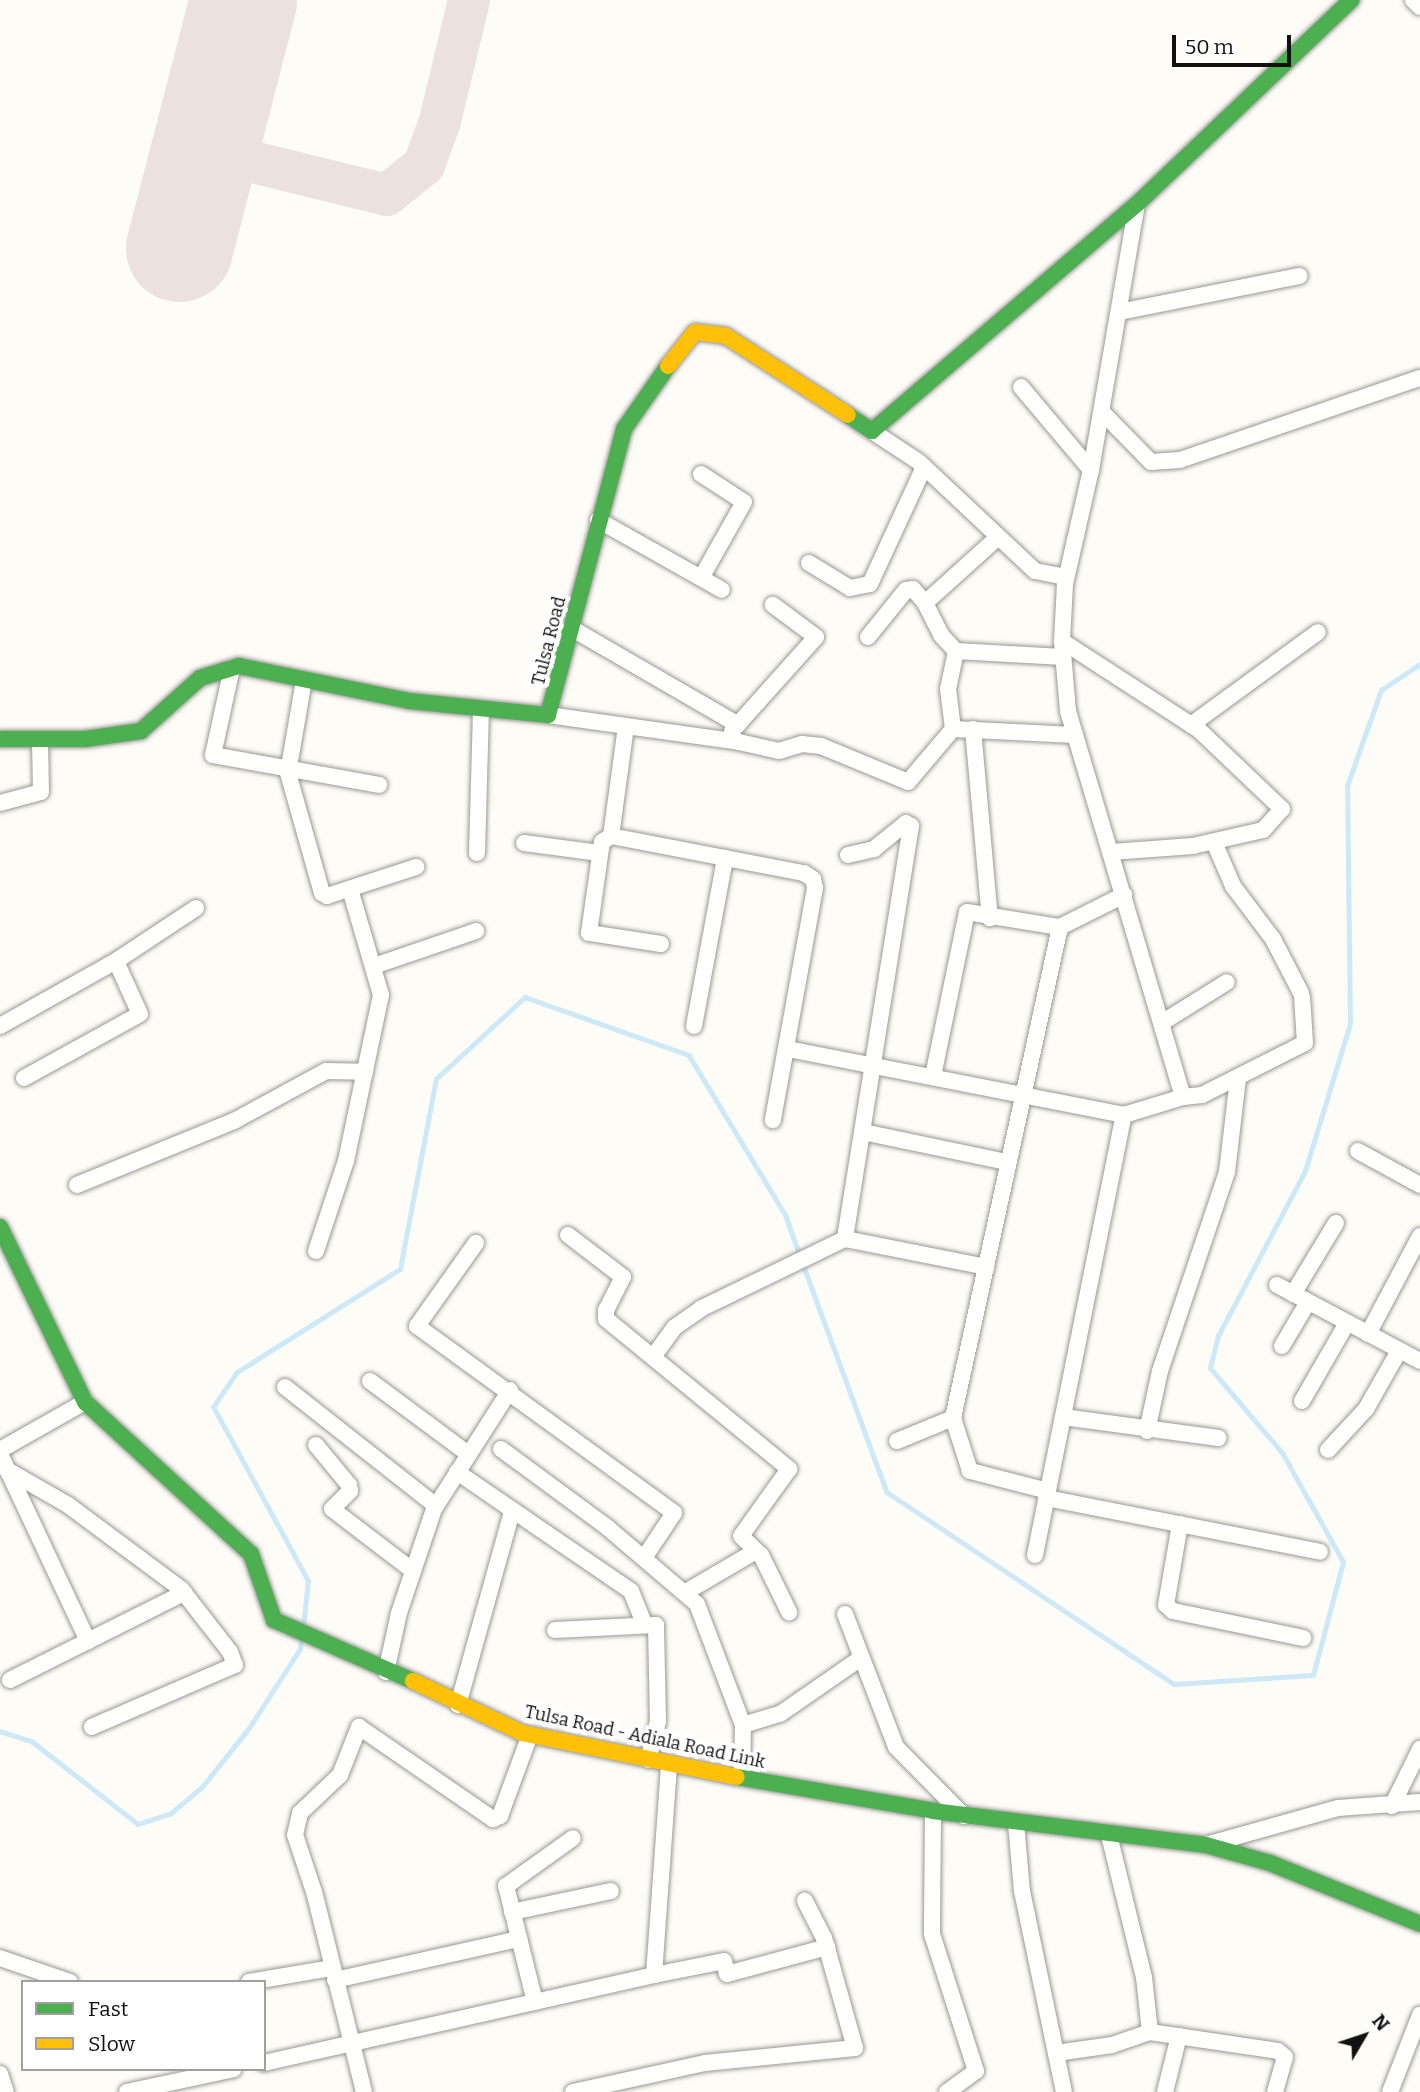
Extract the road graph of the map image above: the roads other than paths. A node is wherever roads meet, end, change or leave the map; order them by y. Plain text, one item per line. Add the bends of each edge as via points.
1 (1351, 0) edge
2 (1413, 0) edge
3 (1420, 7) edge
4 (1138, 204) junction
5 (1299, 276) dead end
6 (1119, 312) junction
7 (1420, 378) edge
8 (1021, 387) dead end
9 (1102, 412) junction
10 (872, 431) junction
11 (922, 465) junction
12 (1091, 470) junction
13 (701, 474) dead end
14 (598, 520) junction
15 (997, 538) junction
16 (809, 563) dead end
17 (1066, 577) junction
18 (701, 578) junction
19 (722, 590) dead end
20 (925, 603) junction
21 (773, 605) dead end
22 (571, 628) junction
23 (1318, 632) dead end
24 (868, 637) dead end
25 (1062, 649) junction
26 (956, 651) junction
27 (232, 668) junction
28 (304, 680) junction
29 (481, 710) junction
30 (548, 715) junction
31 (738, 725) junction
32 (1191, 725) junction
33 (626, 726) junction
34 (953, 729) junction
35 (973, 729) junction
36 (1075, 735) junction
37 (0, 739) edge
38 (40, 739) junction
39 (723, 741) junction
40 (288, 768) junction
41 (379, 785) dead end
42 (0, 803) edge
43 (611, 836) junction
44 (1214, 842) junction
45 (524, 843) dead end
46 (1111, 852) junction
47 (477, 853) dead end
48 (599, 853) junction
49 (848, 855) dead end
50 (725, 858) junction
51 (416, 867) dead end
52 (350, 889) junction
53 (1124, 895) junction
54 (197, 908) dead end
55 (990, 918) junction
56 (1059, 927) junction
57 (476, 930) dead end
58 (661, 944) dead end
59 (116, 961) junction
60 (374, 967) junction
61 (1227, 982) dead end
62 (1163, 1022) junction
63 (0, 1026) edge
64 (694, 1026) dead end
65 (788, 1049) junction
66 (875, 1063) junction
67 (365, 1072) junction
68 (933, 1076) junction
69 (24, 1078) dead end
70 (1238, 1078) junction
71 (1020, 1095) junction
72 (1183, 1097) junction
73 (1124, 1115) junction
74 (773, 1120) dead end
75 (863, 1132) junction
76 (1358, 1151) dead end
77 (1006, 1162) junction
78 (77, 1185) dead end
79 (1420, 1185) edge
80 (1336, 1223) dead end
81 (0, 1227) edge
82 (568, 1235) dead end
83 (1420, 1236) edge
84 (840, 1241) junction
85 (476, 1243) dead end
86 (316, 1251) dead end
87 (1414, 1263) edge
88 (986, 1267) junction
89 (1277, 1285) dead end
90 (1293, 1294) junction
91 (1308, 1302) junction
92 (1347, 1323) junction
93 (1368, 1334) junction
94 (1282, 1346) dead end
95 (1399, 1351) junction
96 (653, 1357) junction
97 (1420, 1361) edge
98 (370, 1381) dead end
99 (285, 1387) dead end
100 (510, 1390) junction
101 (1302, 1401) dead end
102 (85, 1402) junction
103 (1063, 1417) junction
104 (953, 1418) junction
105 (1147, 1431) junction
106 (1219, 1438) dead end
107 (897, 1440) dead end
108 (316, 1445) dead end
109 (501, 1450) dead end
110 (1328, 1450) dead end
111 (0, 1452) edge
112 (467, 1453) junction
113 (457, 1472) junction
114 (7, 1482) edge
115 (1047, 1495) junction
116 (436, 1506) junction
117 (512, 1511) junction
118 (1180, 1524) junction
119 (756, 1551) junction
120 (1320, 1552) dead end
121 (1035, 1555) dead end
122 (643, 1558) junction
123 (413, 1571) junction
124 (686, 1592) junction
125 (184, 1593) junction
126 (789, 1612) dead end
127 (845, 1614) dead end
128 (644, 1623) junction
129 (555, 1630) dead end
130 (1303, 1638) dead end
131 (88, 1641) junction
132 (861, 1658) junction
133 (386, 1672) junction
134 (10, 1680) dead end
135 (458, 1705) junction
136 (743, 1725) junction
137 (92, 1727) dead end
138 (530, 1735) junction
139 (1420, 1749) edge
140 (648, 1760) junction
141 (669, 1765) junction
142 (742, 1777) junction
143 (1420, 1802) edge
144 (1392, 1806) junction
145 (933, 1811) junction
146 (964, 1816) junction
147 (1016, 1823) junction
148 (1110, 1835) junction
149 (573, 1838) dead end
150 (1206, 1845) junction
151 (611, 1891) dead end
152 (805, 1901) dead end
153 (512, 1912) junction
154 (1420, 1924) edge
155 (519, 1939) junction
156 (827, 1947) junction
157 (0, 1958) edge
158 (333, 1974) junction
159 (654, 1975) junction
160 (64, 1980) edge
161 (266, 1980) edge
162 (535, 2002) junction
163 (1420, 2015) edge
164 (1150, 2032) junction
165 (1179, 2036) junction
166 (353, 2044) junction
167 (1056, 2053) junction
168 (266, 2063) edge
169 (225, 2071) edge
170 (0, 2074) edge
171 (6, 2092) edge
172 (127, 2092) edge
173 (364, 2092) edge
174 (573, 2092) edge
175 (947, 2092) edge
176 (1064, 2092) edge
177 (1165, 2092) edge
178 (1275, 2092) edge
179 (1390, 2092) edge

1 - 4 main road
2 - 3 street
4 - 6 street
4 - 10 main road
5 - 6 street
6 - 9 street
7 - 9 street via 1180,460 1150,462
8 - 12 street
9 - 12 street
10 - 11 street, Tulsa Road
10 - 14 main road, Tulsa Road via 726,336 695,332 624,429
11 - 15 street, Tulsa Road
11 - 16 street via 870,584 850,588
12 - 17 street
13 - 18 street via 744,502
14 - 18 street
14 - 22 main road, Tulsa Road
15 - 17 street, Tulsa Road via 1035,571
15 - 20 street
17 - 25 street
18 - 19 street
20 - 24 street via 913,589 906,590
20 - 26 street via 946,644
21 - 31 street via 816,637
22 - 30 main road, Tulsa Road
22 - 31 street
23 - 32 street
25 - 26 street
25 - 32 street
25 - 36 street
26 - 34 street via 948,689
27 - 28 main road
27 - 38 main road via 190,684 141,731 85,739
27 - 40 street via 213,755
28 - 29 main road
28 - 40 street
29 - 30 main road
29 - 47 street
30 - 33 street
31 - 39 street
32 - 44 street via 1282,809 1263,830
33 - 39 street
33 - 43 street
34 - 35 street
34 - 39 street via 908,782 821,746 802,744 779,751
35 - 36 street
35 - 55 street
36 - 46 street
37 - 38 main road
38 - 42 street via 41,792
40 - 41 street
40 - 52 street via 322,893 327,896
43 - 48 street via 602,842
43 - 50 street
44 - 46 street
44 - 70 street via 1233,886 1273,939 1301,995 1305,1043
45 - 48 street
46 - 53 street
48 - 58 street via 589,933
49 - 66 street via 874,849 906,823 911,825
50 - 64 street
50 - 65 street via 804,873 813,879
51 - 52 street
52 - 60 street
53 - 56 street
53 - 62 street
54 - 59 street
55 - 56 street
55 - 68 street via 967,912
56 - 71 street
57 - 60 street
59 - 63 street
59 - 69 street via 140,1014
60 - 67 street via 381,995
61 - 62 street
62 - 72 street
65 - 66 street
65 - 74 street
66 - 68 street
66 - 75 street
67 - 78 street via 326,1071 234,1121
67 - 86 street via 346,1161
68 - 71 street
70 - 72 street via 1202,1095
70 - 105 street via 1227,1172 1160,1371
71 - 73 street
71 - 77 street
72 - 73 street
73 - 103 street
75 - 77 street
75 - 84 street
76 - 79 street
77 - 88 street
80 - 90 street
81 - 102 main road, Tulsa Road - Adiala Road Link
82 - 96 street via 623,1277 604,1314
83 - 87 street
84 - 88 street
84 - 96 street via 684,1321
85 - 100 street via 417,1326
87 - 93 street
88 - 104 street
89 - 90 street
90 - 91 street
91 - 92 street
91 - 94 street
92 - 93 street
92 - 101 street
93 - 95 street
95 - 97 street
95 - 110 street via 1366,1409
96 - 119 street via 789,1469 743,1532 743,1539
98 - 112 street
99 - 116 street
100 - 112 street
100 - 122 street via 674,1513
102 - 111 street
102 - 133 main road, Tulsa Road - Adiala Road Link via 251,1554 274,1620
103 - 105 street
103 - 115 street
104 - 107 street
104 - 115 street via 970,1471
105 - 106 street
108 - 123 street via 349,1485 350,1491 332,1509
109 - 122 street
111 - 114 street
112 - 113 street
113 - 116 street
113 - 117 street
114 - 125 street via 134,1551
114 - 131 street
115 - 118 street
115 - 121 street
116 - 123 street
117 - 128 street via 631,1591
117 - 135 street
118 - 120 street
118 - 130 street via 1166,1605 1173,1611
119 - 124 street
119 - 126 street
122 - 124 street
123 - 133 street
124 - 136 street via 697,1604
125 - 131 street
125 - 137 street via 230,1651 235,1665
127 - 132 street
128 - 129 street
128 - 140 street via 652,1623 658,1631 658,1721
131 - 134 street
132 - 136 street via 780,1714
132 - 146 street via 896,1746
133 - 135 main road, Tulsa Road - Adiala Road Link
135 - 138 main road, Tulsa Road - Adiala Road Link
136 - 142 street
138 - 140 main road, Tulsa Road - Adiala Road Link
138 - 158 street via 500,1816 493,1819 359,1727 340,1775 300,1813 295,1835
139 - 144 street
140 - 141 main road, Tulsa Road - Adiala Road Link
141 - 142 main road, Tulsa Road - Adiala Road Link
141 - 159 street
142 - 145 main road, Tulsa Road - Adiala Road Link
143 - 144 street
144 - 150 street via 1338,1808
145 - 146 main road, Tulsa Road - Adiala Road Link
145 - 175 street via 932,1934 976,2071
146 - 147 main road, Tulsa Road - Adiala Road Link
147 - 148 main road, Tulsa Road - Adiala Road Link
147 - 167 street via 1022,1891
148 - 150 main road, Tulsa Road - Adiala Road Link
148 - 164 street via 1144,1977
149 - 153 street via 507,1883
150 - 154 main road, Tulsa Road - Adiala Road Link via 1270,1863
151 - 153 street
152 - 156 street
153 - 155 street
155 - 158 street
155 - 162 street
156 - 159 street via 727,1974 724,1961
156 - 174 street via 855,2048 705,2063
157 - 160 street
158 - 161 street
158 - 166 street
159 - 162 street
162 - 166 street
163 - 179 street
164 - 165 street
164 - 167 street via 1112,2046
165 - 177 street
165 - 178 street via 1283,2053
166 - 168 street
166 - 173 street
167 - 176 street
169 - 172 street
170 - 171 street

